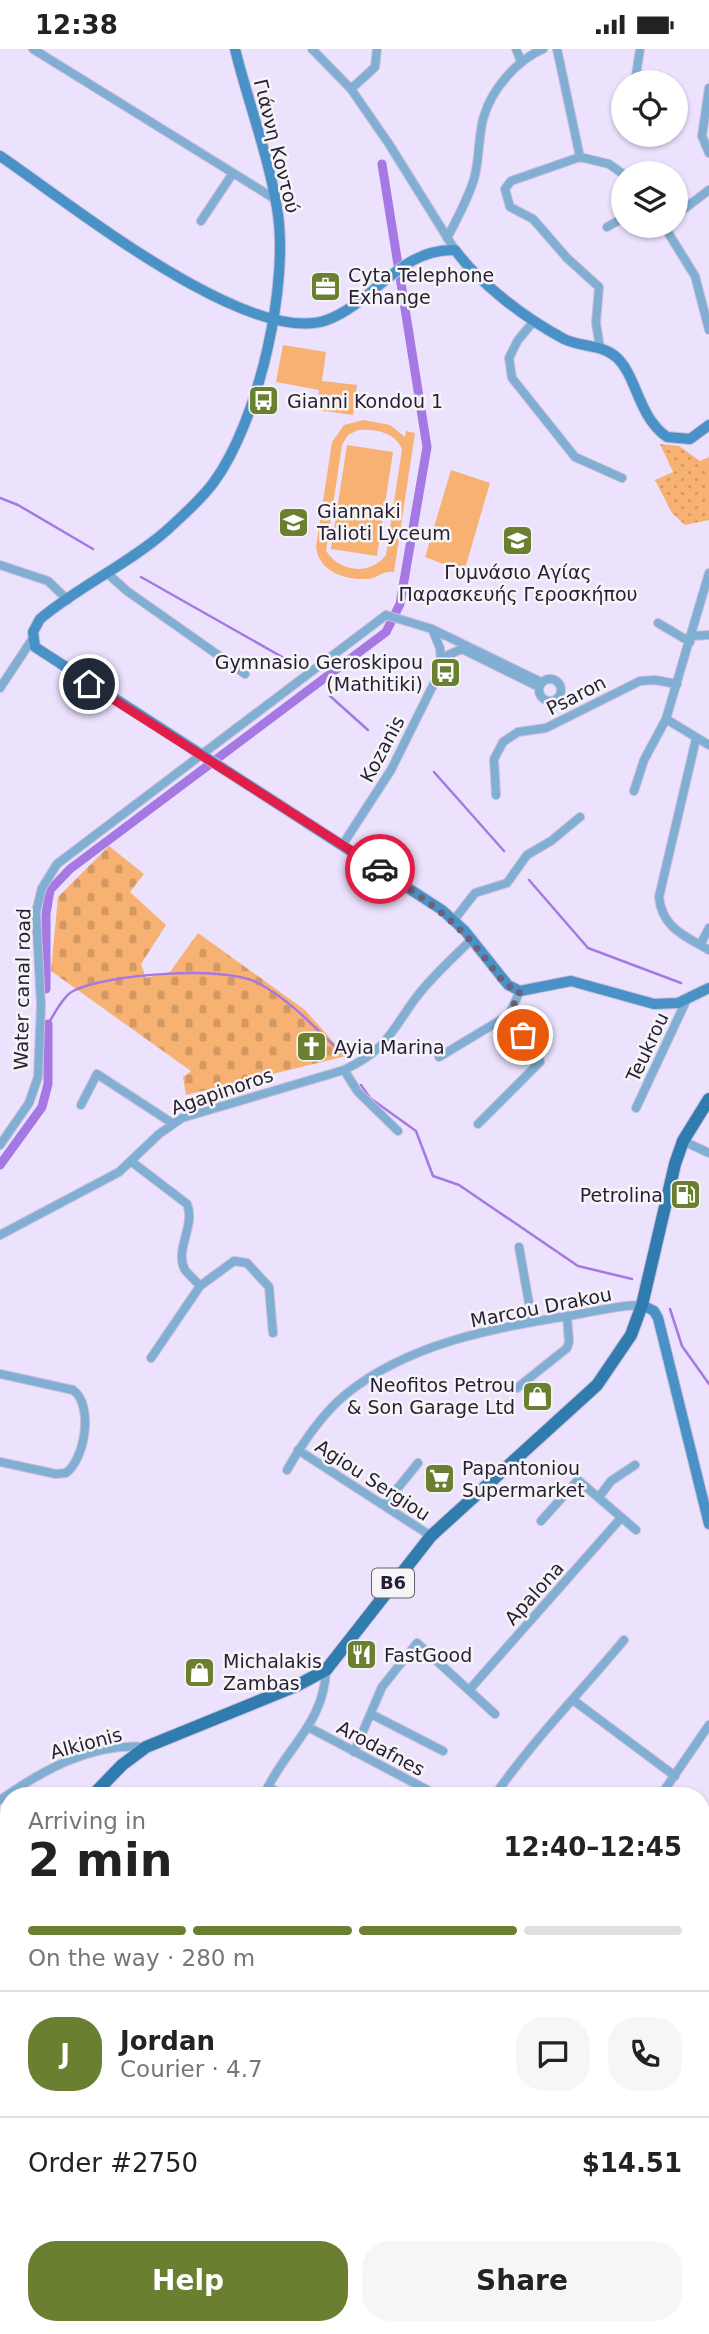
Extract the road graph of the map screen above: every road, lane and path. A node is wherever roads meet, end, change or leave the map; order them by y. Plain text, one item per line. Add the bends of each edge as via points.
1 (33, 49) edge
2 (235, 49) edge
3 (312, 49) edge
4 (377, 49) edge
5 (516, 49) edge
6 (543, 49) edge
7 (557, 49) edge
8 (640, 49) edge
9 (521, 61) junction
10 (637, 70) edge
11 (351, 89) junction
12 (709, 89) edge
13 (709, 153) edge
14 (0, 156) edge
15 (580, 157) junction
16 (611, 165) edge
17 (233, 173) junction
18 (709, 190) edge
19 (275, 199) junction
20 (688, 206) edge
21 (201, 221) dead end
22 (611, 225) edge
23 (607, 227) dead end
24 (447, 238) junction
25 (671, 238) edge
26 (455, 250) junction
27 (706, 295) edge
28 (275, 321) junction
29 (534, 321) junction
30 (709, 330) edge
31 (600, 348) junction
32 (709, 425) edge
33 (622, 478) dead end
34 (0, 565) edge
35 (709, 573) edge
36 (108, 574) junction
37 (68, 600) junction
38 (658, 624) dead end
39 (432, 629) junction
40 (709, 635) edge
41 (33, 638) junction
42 (691, 639) junction
43 (441, 664) junction
44 (245, 674) dead end
45 (677, 684) junction
46 (0, 688) edge
47 (666, 719) junction
48 (696, 739) junction
49 (709, 745) edge
50 (204, 757) junction
51 (634, 791) dead end
52 (496, 795) dead end
53 (580, 817) dead end
54 (343, 844) junction
55 (454, 920) junction
56 (709, 928) edge
57 (471, 940) junction
58 (700, 945) junction
59 (709, 950) edge
60 (709, 988) edge
61 (520, 991) junction
62 (687, 999) junction
63 (509, 1015) junction
64 (439, 1057) dead end
65 (344, 1070) junction
66 (709, 1099) edge
67 (81, 1105) dead end
68 (636, 1108) dead end
69 (172, 1123) junction
70 (478, 1124) dead end
71 (398, 1131) dead end
72 (683, 1141) junction
73 (0, 1145) edge
74 (709, 1153) edge
75 (132, 1162) junction
76 (0, 1235) edge
77 (519, 1247) dead end
78 (200, 1286) junction
79 (642, 1305) junction
80 (567, 1316) junction
81 (533, 1320) junction
82 (273, 1333) dead end
83 (151, 1358) dead end
84 (0, 1374) edge
85 (517, 1388) dead end
86 (298, 1450) junction
87 (0, 1462) edge
88 (418, 1463) dead end
89 (635, 1465) dead end
90 (287, 1470) dead end
91 (599, 1497) junction
92 (385, 1504) junction
93 (621, 1518) junction
94 (541, 1521) dead end
95 (709, 1524) edge
96 (636, 1530) dead end
97 (431, 1536) junction
98 (624, 1640) dead end
99 (326, 1670) junction
100 (470, 1689) junction
101 (573, 1700) junction
102 (371, 1714) junction
103 (495, 1714) dead end
104 (709, 1725) edge
105 (310, 1728) junction
106 (146, 1747) junction
107 (443, 1751) dead end
108 (354, 1752) junction
109 (675, 1776) junction
110 (19, 1787) edge
111 (101, 1787) edge
112 (269, 1787) edge
113 (422, 1787) edge
114 (501, 1787) edge
115 (667, 1787) edge

1 - 17 street
2 - 19 street, Γιάννη Κοντού
3 - 11 street
4 - 11 street via 375,67
5 - 9 street
6 - 9 street
7 - 15 street
8 - 10 street
9 - 24 street via 488,106 474,181
11 - 24 street
12 - 13 street via 702,136
14 - 28 street via 192,285
15 - 16 street
15 - 31 street via 511,181 505,196 510,207 533,219 599,287 596,323
17 - 19 street
17 - 21 street
18 - 20 street
19 - 28 street, Γιάννη Κοντού via 279,231
22 - 23 street
24 - 26 street
25 - 27 street
26 - 28 street via 430,251 407,263 328,320 306,325
26 - 29 street via 473,272
27 - 30 street
28 - 36 street, Γιάννη Κοντού via 240,432 214,482 167,530
29 - 31 street via 565,339
29 - 33 street via 509,358 512,378 575,457
31 - 32 street via 622,363 643,410 661,433 690,439
34 - 37 street via 48,581
35 - 42 street
36 - 37 street, Γιάννη Κοντού
36 - 44 street
37 - 41 street, Γιάννη Κοντού via 40,619
38 - 42 street
39 - 43 street
39 - 43 street via 540,685 463,649
39 - 50 street, Water canal road via 388,615 345,643
40 - 42 street
41 - 46 street, Γιάννη Κοντού
41 - 50 street via 44,655
42 - 45 street
43 - 54 street, Kozanis via 391,770
45 - 47 street
45 - 52 street, Psaron via 640,681 546,729 518,732 503,742 494,759
47 - 48 street
47 - 51 street
48 - 49 street
48 - 58 street via 659,897 663,917 672,929
50 - 54 street
50 - 73 street, Water canal road via 57,864 42,888 36,912 41,1005 38,1077 29,1103
53 - 55 street via 527,855 507,883 475,893
54 - 55 street
55 - 57 street
56 - 58 street
57 - 61 street via 508,985
57 - 65 street, Agapinoros via 433,978 384,1045
58 - 59 street
60 - 62 street
61 - 62 street via 571,981 654,1004
61 - 63 street
62 - 68 street, Teukrou
63 - 64 street
63 - 70 street via 540,1062
65 - 69 street, Agapinoros
65 - 71 street via 358,1093
66 - 72 main road, B6
67 - 69 street via 97,1074
69 - 75 street, Agapinoros
72 - 74 street
72 - 79 main road, B6
75 - 76 street, Agapinoros
75 - 78 street via 187,1204 183,1262
77 - 81 street
78 - 82 street via 228,1263 247,1263 269,1287
78 - 83 street
79 - 80 street, Marcou Drakou
79 - 95 street via 657,1318
79 - 97 main road, B6 via 625,1348 597,1385
80 - 81 street, Marcou Drakou
80 - 85 street via 567,1348
81 - 86 street, Marcou Drakou via 453,1340 366,1380 326,1412
84 - 87 street via 73,1390 82,1399 85,1412 78,1457 71,1469 56,1474
86 - 90 street, Marcou Drakou
86 - 92 street, Agiou Sergiou
88 - 92 street
89 - 91 street via 611,1481
91 - 93 street
91 - 94 street via 578,1480
92 - 97 street, Agiou Sergiou
93 - 96 street
93 - 100 street, Apalona
97 - 99 main road, B6
98 - 101 street
99 - 105 street via 324,1691
99 - 106 main road, B6
100 - 102 street via 418,1643 382,1687
100 - 103 street
101 - 109 street
101 - 114 street via 530,1745
102 - 107 street
102 - 108 street
104 - 109 street
105 - 108 street, Arodafnes
105 - 112 street
106 - 110 street, Alkionis via 121,1747 62,1763
106 - 111 main road, B6
108 - 113 street, Arodafnes
109 - 115 street

